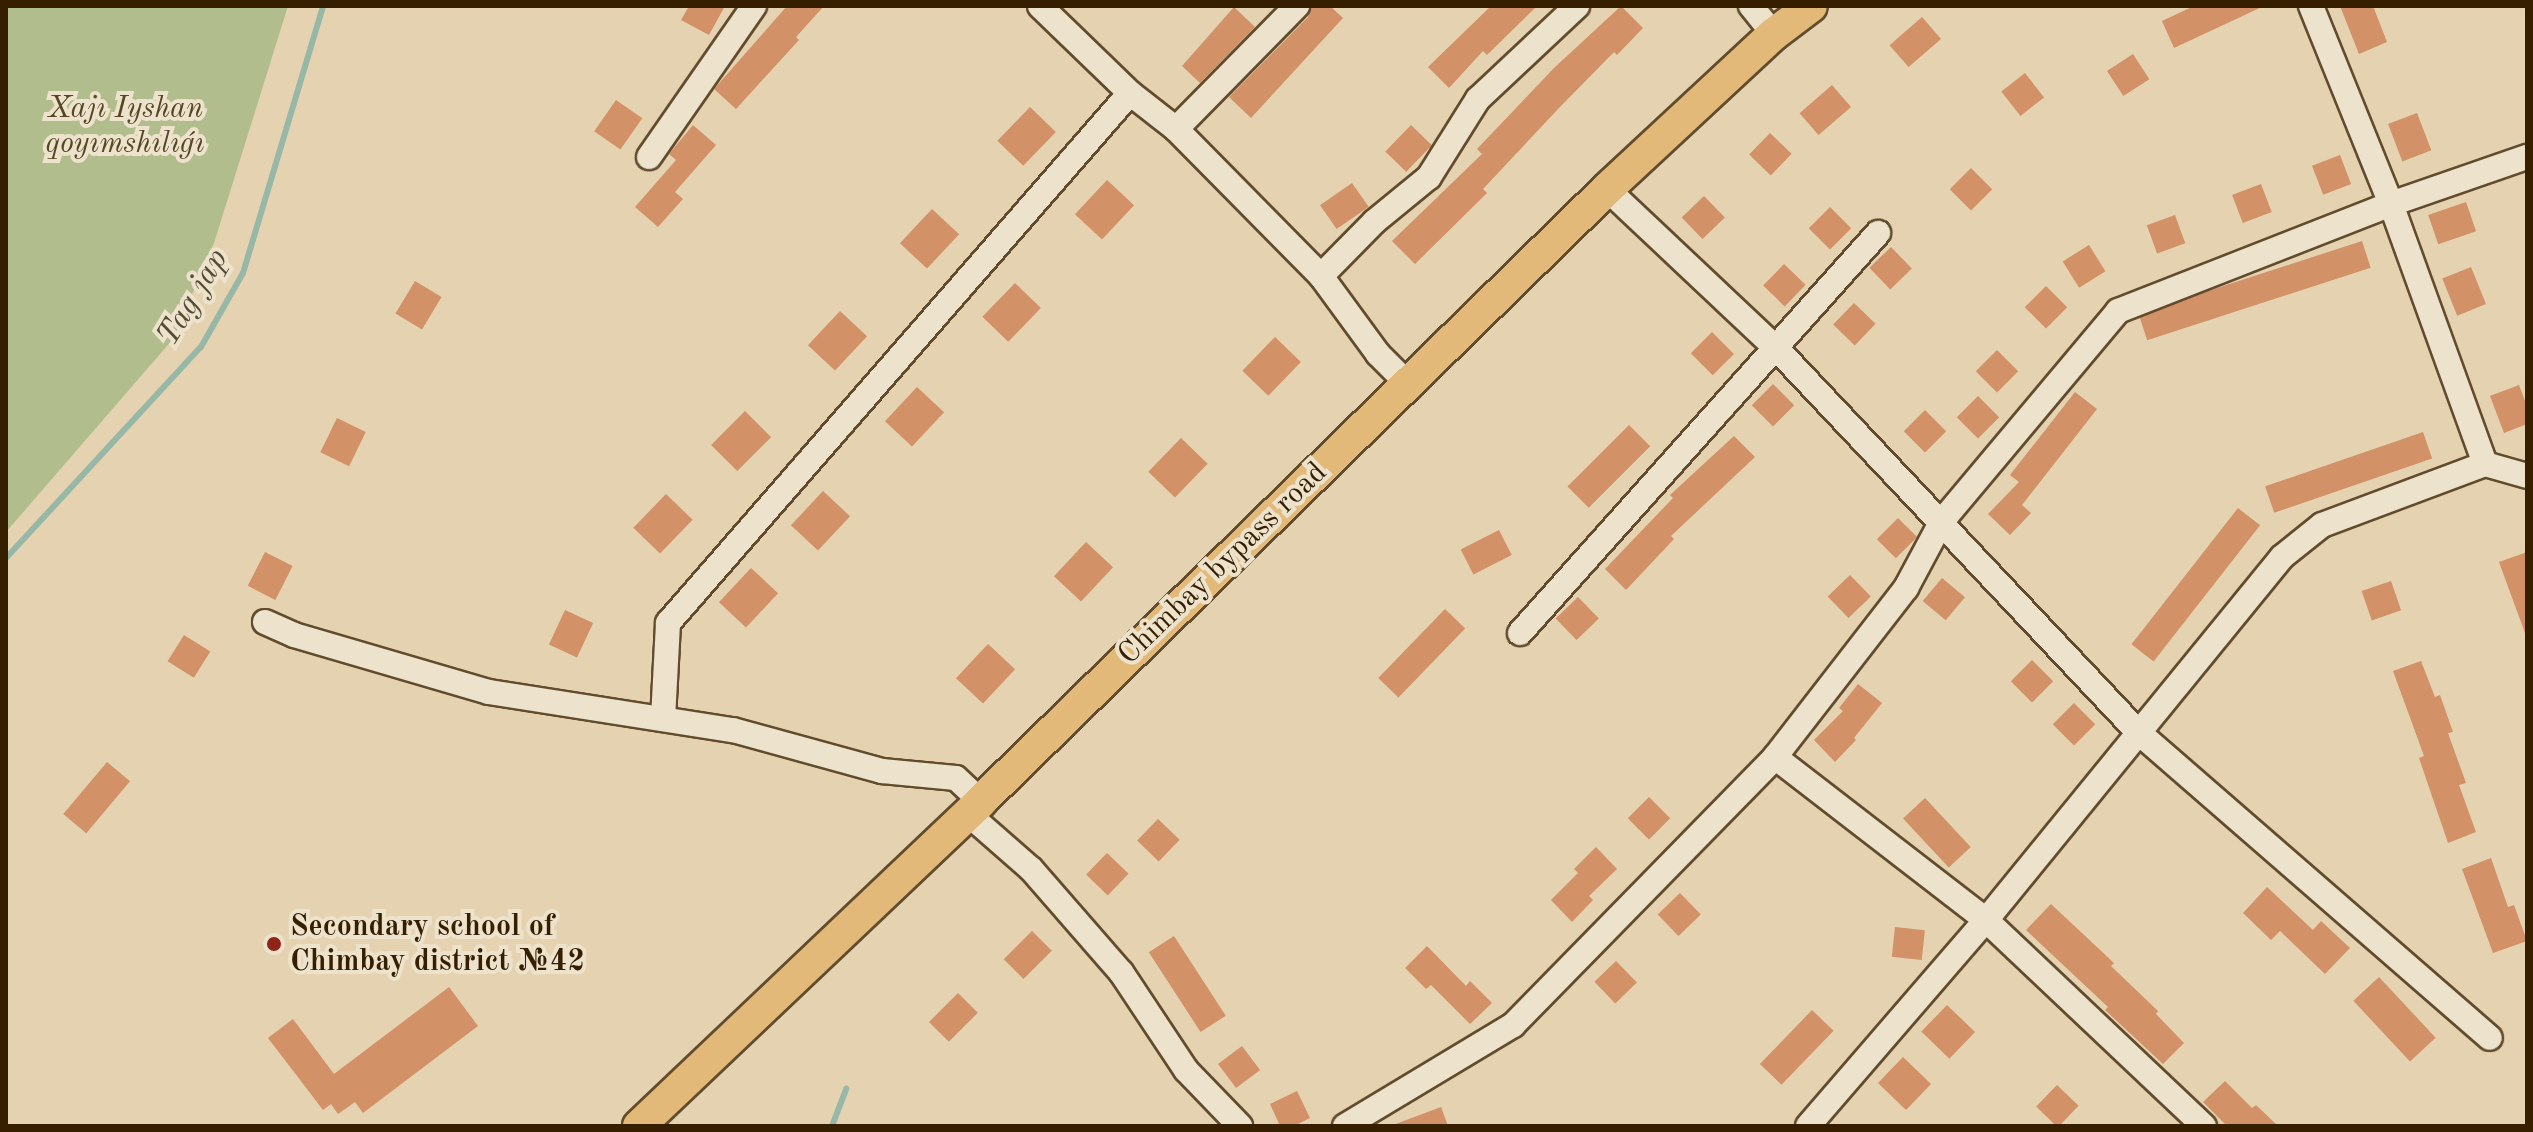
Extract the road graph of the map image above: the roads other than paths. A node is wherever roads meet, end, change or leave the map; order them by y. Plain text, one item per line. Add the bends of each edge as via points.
1 (754, 6) edge
2 (1040, 6) edge
3 (1297, 6) edge
4 (1577, 6) edge
5 (1751, 6) edge
6 (1811, 6) edge
7 (2311, 6) edge
8 (1774, 34) junction
9 (1130, 93) junction
10 (1176, 129) junction
11 (649, 157) dead end
12 (2527, 157) edge
13 (1607, 189) junction
14 (2391, 204) junction
15 (1878, 233) dead end
16 (1321, 276) junction
17 (1777, 349) junction
18 (1407, 383) junction
19 (2485, 464) junction
20 (2527, 476) edge
21 (1942, 521) junction
22 (265, 622) dead end
23 (1520, 633) dead end
24 (663, 719) junction
25 (2138, 732) junction
26 (1775, 757) junction
27 (974, 807) junction
28 (1986, 920) junction
29 (2490, 1038) dead end
30 (639, 1126) edge
31 (1240, 1126) edge
32 (1345, 1126) edge
33 (1808, 1126) edge
34 (2204, 1126) edge

1 - 11 street
2 - 9 street
3 - 10 street
4 - 16 street via 1478,99 1429,177
5 - 8 street
6 - 8 main road, Chimbay bypass road
7 - 14 street
8 - 13 main road, Chimbay bypass road
9 - 10 street
9 - 24 street via 668,623
10 - 16 street
12 - 14 street
13 - 17 street
13 - 18 main road, Chimbay bypass road
14 - 19 street
14 - 21 street via 2118,311
15 - 17 street
16 - 18 street via 1378,354
17 - 21 street
17 - 23 street
18 - 27 main road, Chimbay bypass road
19 - 20 street
19 - 25 street via 2322,525 2282,557
21 - 25 street
21 - 26 street via 1906,588
22 - 24 street via 489,692
24 - 27 street via 733,730 882,771 956,778
25 - 28 street
25 - 29 street
26 - 28 street
26 - 32 street via 1513,1025
27 - 30 main road, Chimbay bypass road
27 - 31 street via 1121,972 1186,1070
28 - 33 street
28 - 34 street

